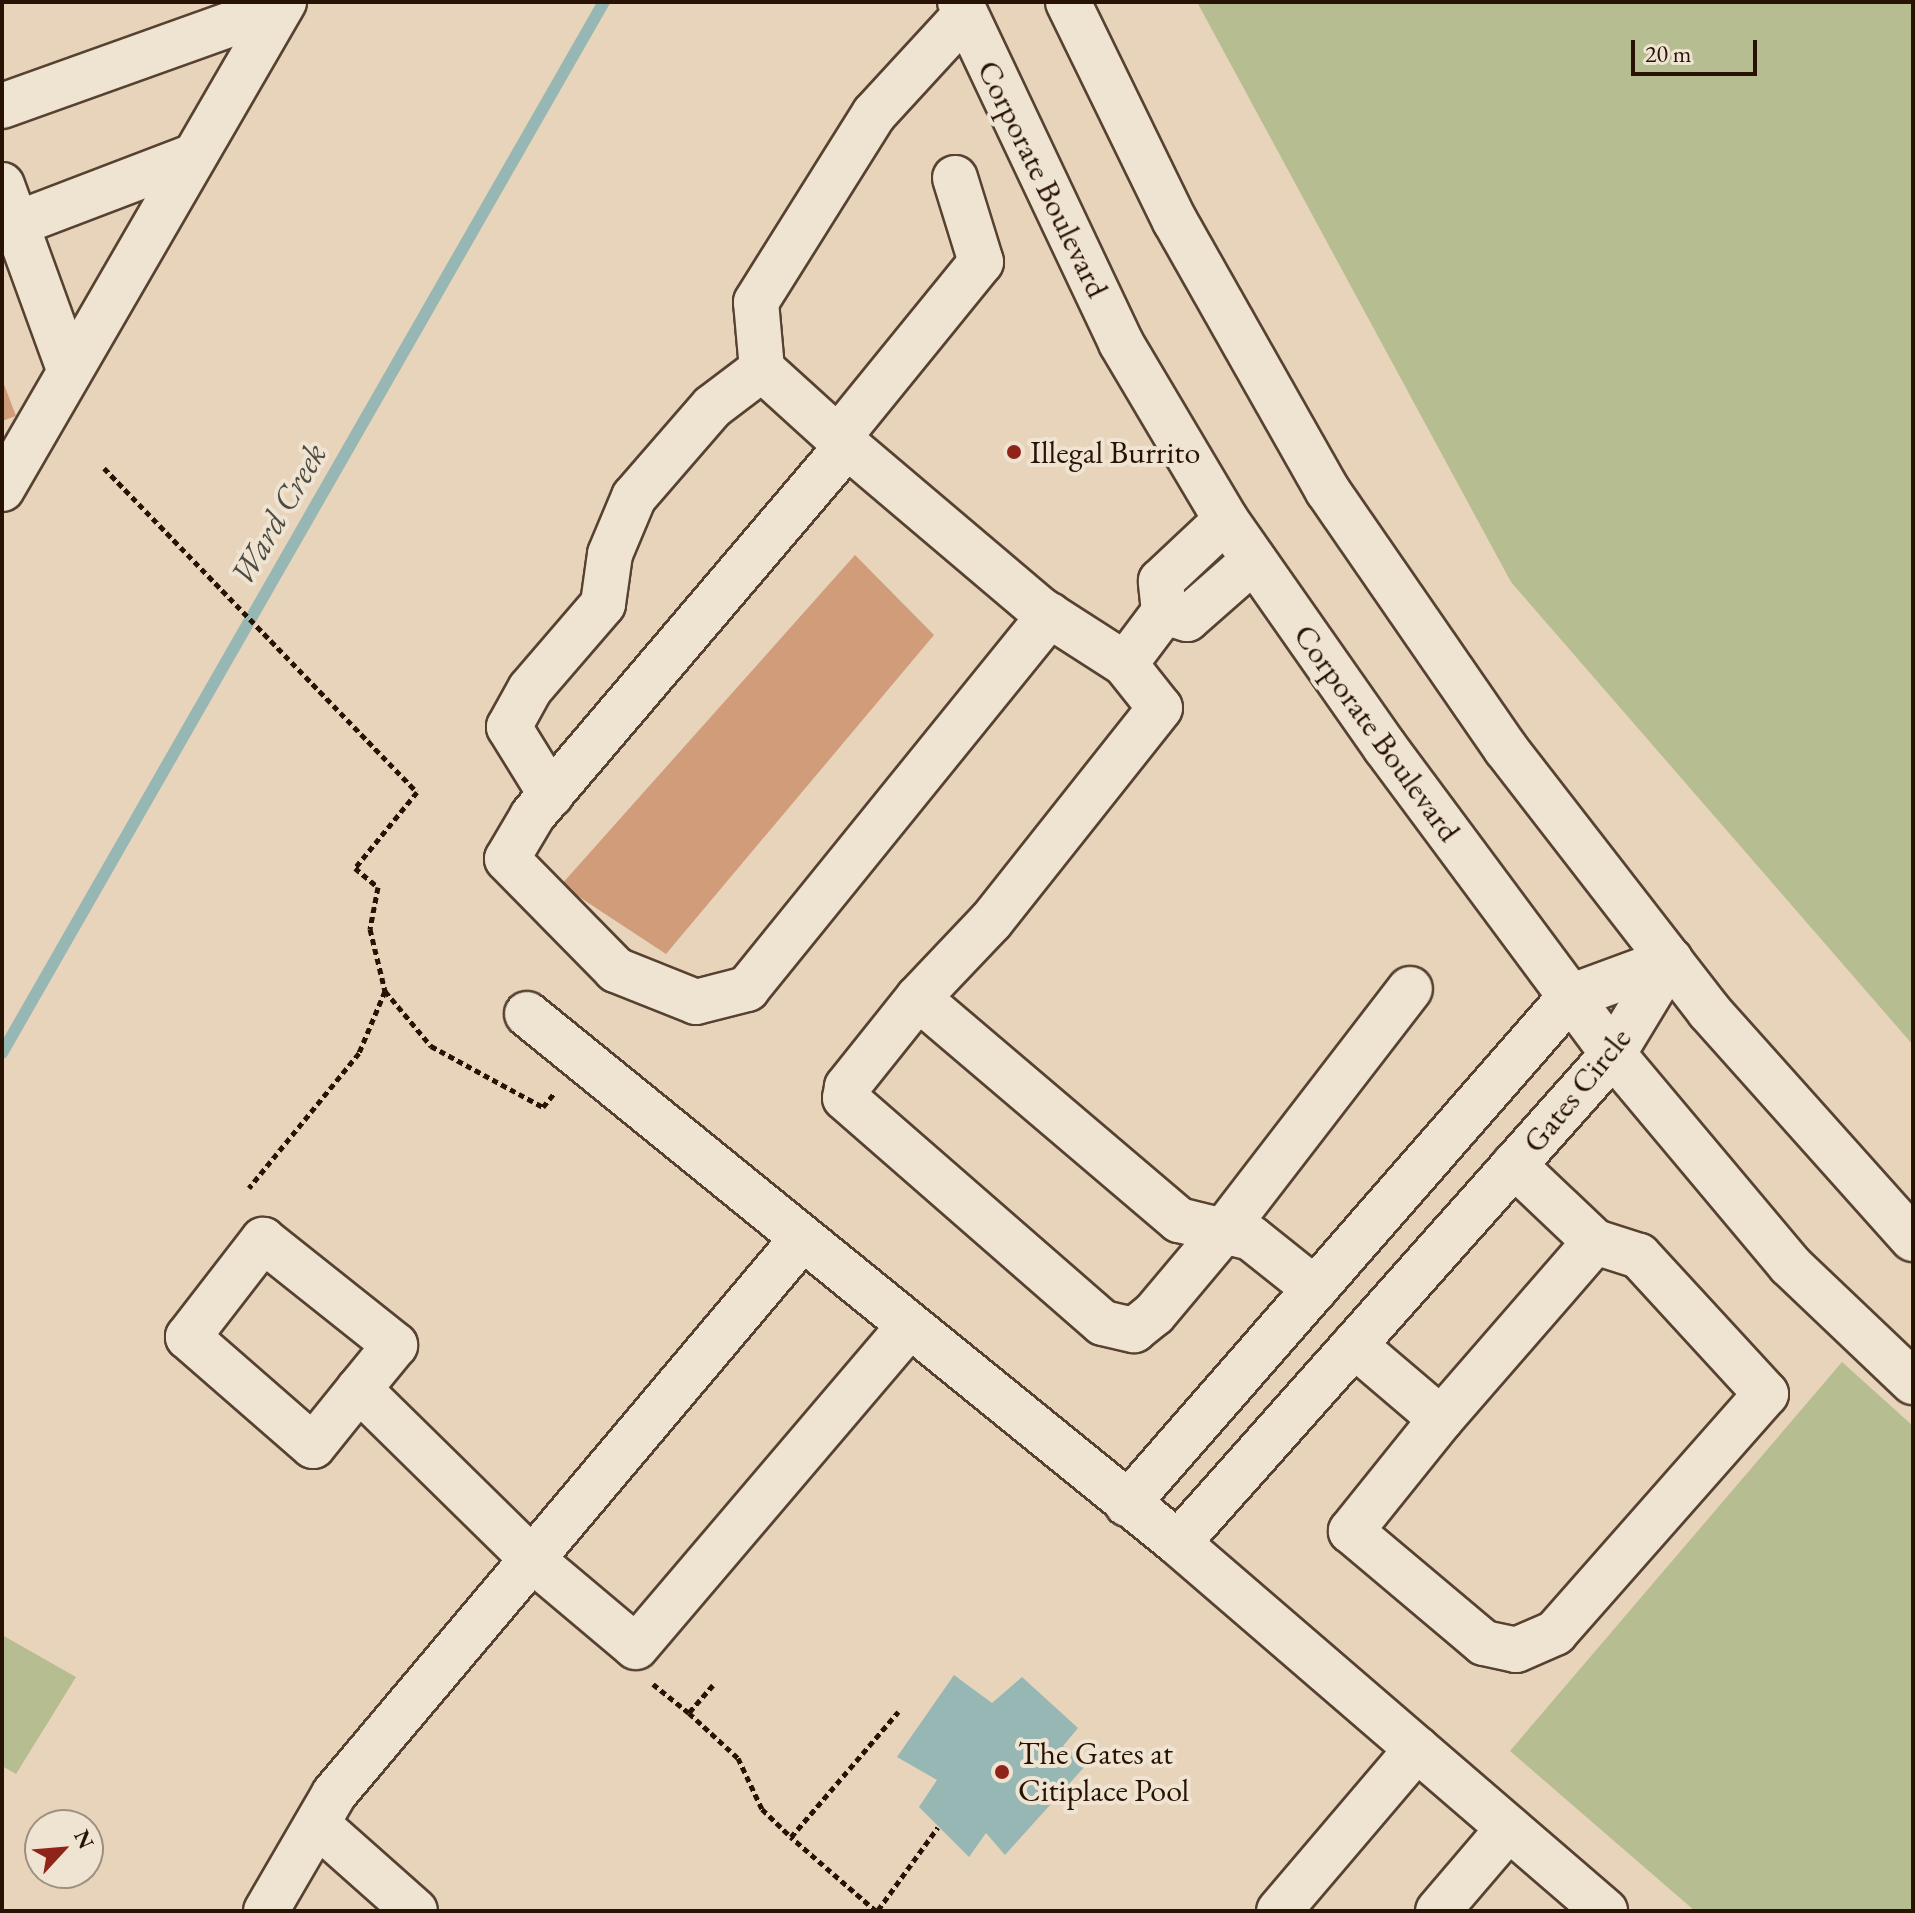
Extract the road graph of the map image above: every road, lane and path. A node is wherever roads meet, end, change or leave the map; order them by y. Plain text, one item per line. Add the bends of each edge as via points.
1 (1068, 2) edge
2 (282, 4) edge
3 (962, 8) edge
4 (2, 106) edge
5 (194, 156) junction
6 (955, 178) dead end
7 (9, 205) edge
8 (69, 369) junction
9 (762, 369) junction
10 (842, 442) junction
11 (104, 468) dead end
12 (2, 489) edge
13 (1226, 520) junction
14 (1254, 560) junction
15 (1164, 612) junction
16 (1050, 615) junction
17 (1125, 664) junction
18 (551, 795) junction
19 (1670, 960) junction
20 (1410, 989) dead end
21 (385, 991) junction
22 (1570, 997) junction
23 (918, 998) junction
24 (527, 1014) dead end
25 (1613, 1054) junction
26 (581, 1058) junction
27 (1514, 1165) junction
28 (249, 1188) dead end
29 (1222, 1233) junction
30 (802, 1239) junction
31 (1913, 1239) edge
32 (1595, 1242) junction
33 (1315, 1289) junction
34 (909, 1326) junction
35 (1354, 1345) junction
36 (1913, 1382) edge
37 (359, 1389) junction
38 (1441, 1419) junction
39 (1127, 1504) junction
40 (1178, 1543) junction
41 (534, 1561) junction
42 (713, 1685) dead end
43 (898, 1712) dead end
44 (1417, 1749) junction
45 (317, 1824) junction
46 (938, 1827) dead end
47 (1509, 1828) junction
48 (791, 1837) junction
49 (877, 1910) edge
50 (266, 1911) edge
51 (415, 1911) edge
52 (1279, 1911) edge
53 (1438, 1911) edge
54 (1605, 1911) edge

1 - 19 street via 1175,221 1328,491 1506,749
2 - 4 street
2 - 5 street
3 - 9 street via 874,114 756,302
3 - 13 street, Corporate Boulevard via 1121,343
5 - 7 street
5 - 8 street
6 - 10 street via 981,262
7 - 8 street
8 - 12 street
9 - 10 street
9 - 18 street via 712,407 634,497 610,554 603,604 530,689 509,727
10 - 16 street
10 - 18 street
11 - 21 path via 417,792 355,868 378,887 370,929
13 - 14 street, Corporate Boulevard
13 - 15 street via 1161,581
14 - 15 street via 1187,619
14 - 22 street, Corporate Boulevard
15 - 17 street
16 - 17 street
16 - 18 street via 747,989 696,1002 616,970 507,859
17 - 23 street via 1160,708 991,921
19 - 22 street, Gates Circle
19 - 25 street, Gates Circle
19 - 31 street
20 - 29 street
21 - 26 path via 431,1046 543,1107
21 - 28 path via 359,1053
22 - 25 street, Corporate Boulevard
22 - 33 street, Gates Circle
23 - 29 street via 1179,1220
23 - 29 street via 847,1087 845,1098 1103,1323 1134,1330 1154,1314
24 - 26 street
25 - 27 street, Gates Circle
25 - 36 street, Corporate Boulevard via 1790,1265
26 - 30 street
27 - 32 street
27 - 35 street, Gates Circle
29 - 33 street via 1251,1238
30 - 34 street
30 - 41 street
32 - 38 street
32 - 38 street via 1639,1256 1766,1394 1555,1633 1516,1650 1484,1643 1351,1531
33 - 39 street, Gates Circle
34 - 39 street
34 - 41 street via 636,1647
35 - 38 street
35 - 40 street, Gates Circle
37 - 37 street via 395,1345 263,1240 188,1337 313,1446
37 - 41 street
39 - 40 street
40 - 44 street
41 - 45 street via 334,1794
42 - 48 path via 689,1713 738,1758 762,1809
43 - 48 path
44 - 47 street
44 - 52 street
45 - 50 street
45 - 51 street
46 - 49 path
47 - 53 street
47 - 54 street
48 - 49 path

